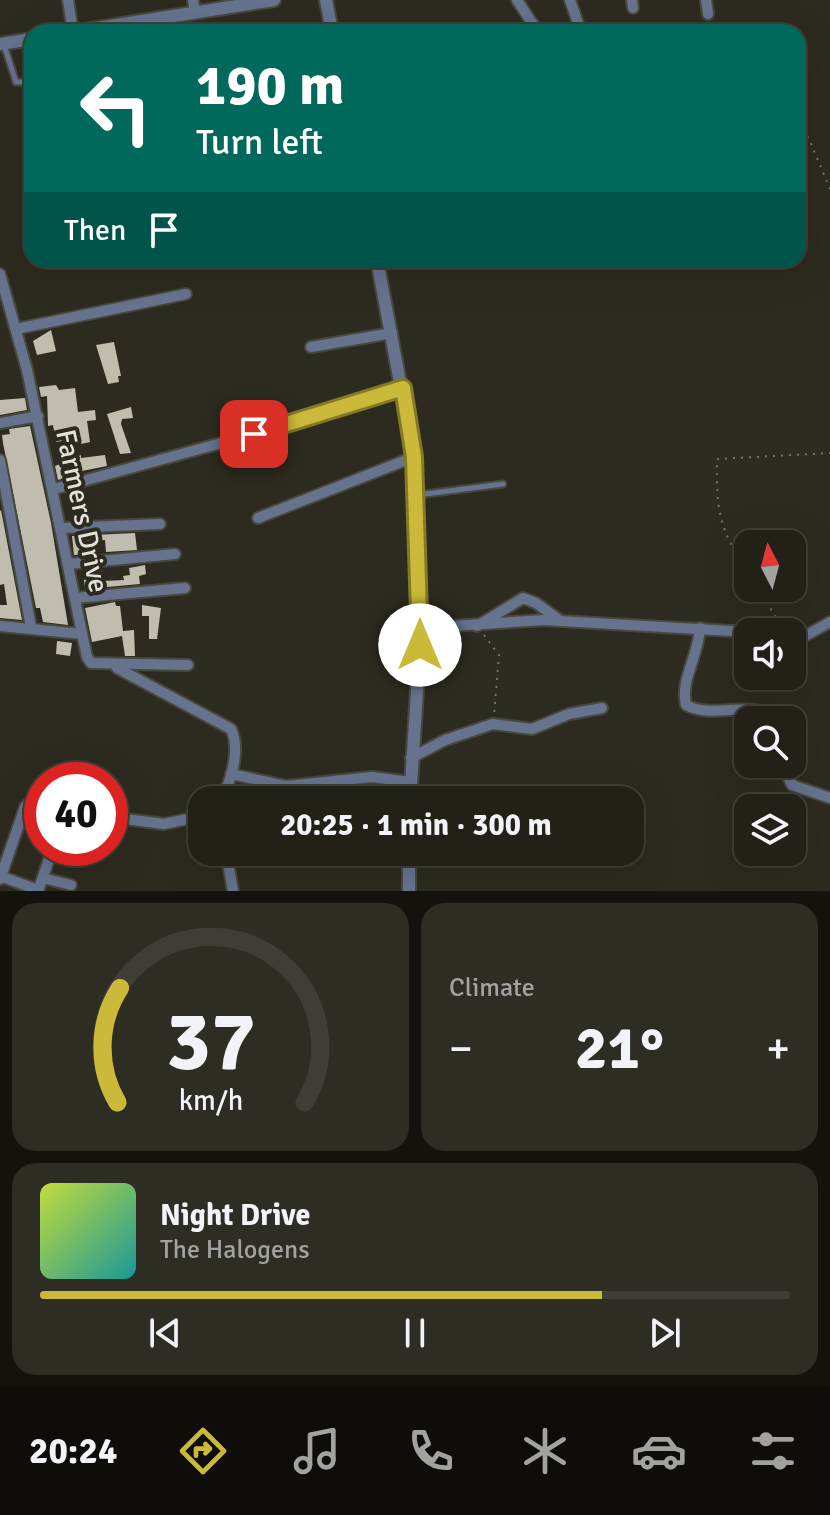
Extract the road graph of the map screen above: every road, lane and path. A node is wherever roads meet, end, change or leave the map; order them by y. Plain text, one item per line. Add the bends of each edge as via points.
1 (68, 0) edge
2 (274, 0) edge
3 (326, 0) edge
4 (517, 0) edge
5 (570, 0) edge
6 (706, 0) edge
7 (194, 6) edge
8 (708, 14) dead end
9 (71, 24) edge
10 (110, 24) edge
11 (330, 24) edge
12 (533, 24) edge
13 (578, 24) edge
14 (24, 40) edge
15 (2, 44) edge
16 (24, 82) edge
17 (806, 136) edge
18 (830, 189) edge
19 (379, 268) edge
20 (0, 274) edge
21 (186, 294) dead end
22 (16, 329) junction
23 (392, 333) junction
24 (311, 347) dead end
25 (403, 388) junction
26 (38, 416) junction
27 (0, 423) edge
28 (830, 453) edge
29 (414, 457) junction
30 (0, 460) edge
31 (503, 484) dead end
32 (54, 489) junction
33 (416, 495) junction
34 (258, 518) dead end
35 (160, 524) dead end
36 (62, 528) junction
37 (734, 549) edge
38 (175, 554) dead end
39 (69, 564) junction
40 (185, 588) dead end
41 (75, 598) junction
42 (559, 620) junction
43 (830, 622) edge
44 (0, 626) edge
45 (31, 627) junction
46 (476, 627) junction
47 (421, 628) junction
48 (700, 628) junction
49 (734, 631) edge
50 (82, 634) junction
51 (806, 635) edge
52 (188, 665) dead end
53 (111, 666) junction
54 (602, 708) dead end
55 (734, 711) edge
56 (493, 724) junction
57 (411, 758) junction
58 (231, 774) junction
59 (789, 778) edge
60 (410, 782) junction
61 (226, 786) edge
62 (410, 786) edge
63 (830, 798) edge
64 (24, 810) edge
65 (128, 820) edge
66 (188, 821) edge
67 (47, 866) edge
68 (229, 866) edge
69 (409, 866) edge
70 (0, 877) edge
71 (43, 878) junction
72 (71, 885) dead end
73 (38, 891) edge
74 (233, 891) edge
75 (409, 891) edge

1 - 9 street
2 - 7 street
3 - 11 street
4 - 12 street
5 - 13 street
6 - 8 street
7 - 10 street
14 - 15 street
15 - 16 lane via 16,82
17 - 18 path
19 - 23 street
20 - 22 street, Farmers Drive
21 - 22 street
22 - 26 street, Farmers Drive
23 - 24 street
23 - 25 street
25 - 29 street
25 - 32 street
26 - 27 street
26 - 32 street, Farmers Drive
28 - 37 path via 717,459 718,514
29 - 33 street
29 - 34 street
30 - 45 street
31 - 33 lane
32 - 36 street, Farmers Drive
33 - 47 street
35 - 36 street
36 - 39 street, Farmers Drive
38 - 39 street
39 - 41 street, Farmers Drive
40 - 41 street
41 - 50 street, Farmers Drive
42 - 46 street
42 - 46 street via 523,598
42 - 48 street
43 - 51 street
44 - 45 street
45 - 50 street
46 - 47 street
46 - 56 path via 499,655
47 - 57 street
48 - 49 street
48 - 55 street via 686,705
50 - 53 street, Farmers Drive via 89,660
52 - 53 street
53 - 58 street via 226,724 234,734
54 - 56 street via 532,729
56 - 57 street
57 - 60 street
58 - 60 street via 286,786 372,777
58 - 61 street
59 - 63 street via 792,785
60 - 62 street
64 - 70 street
65 - 66 street
67 - 71 street
68 - 74 street
69 - 75 street
70 - 73 street
71 - 72 street
71 - 73 street

